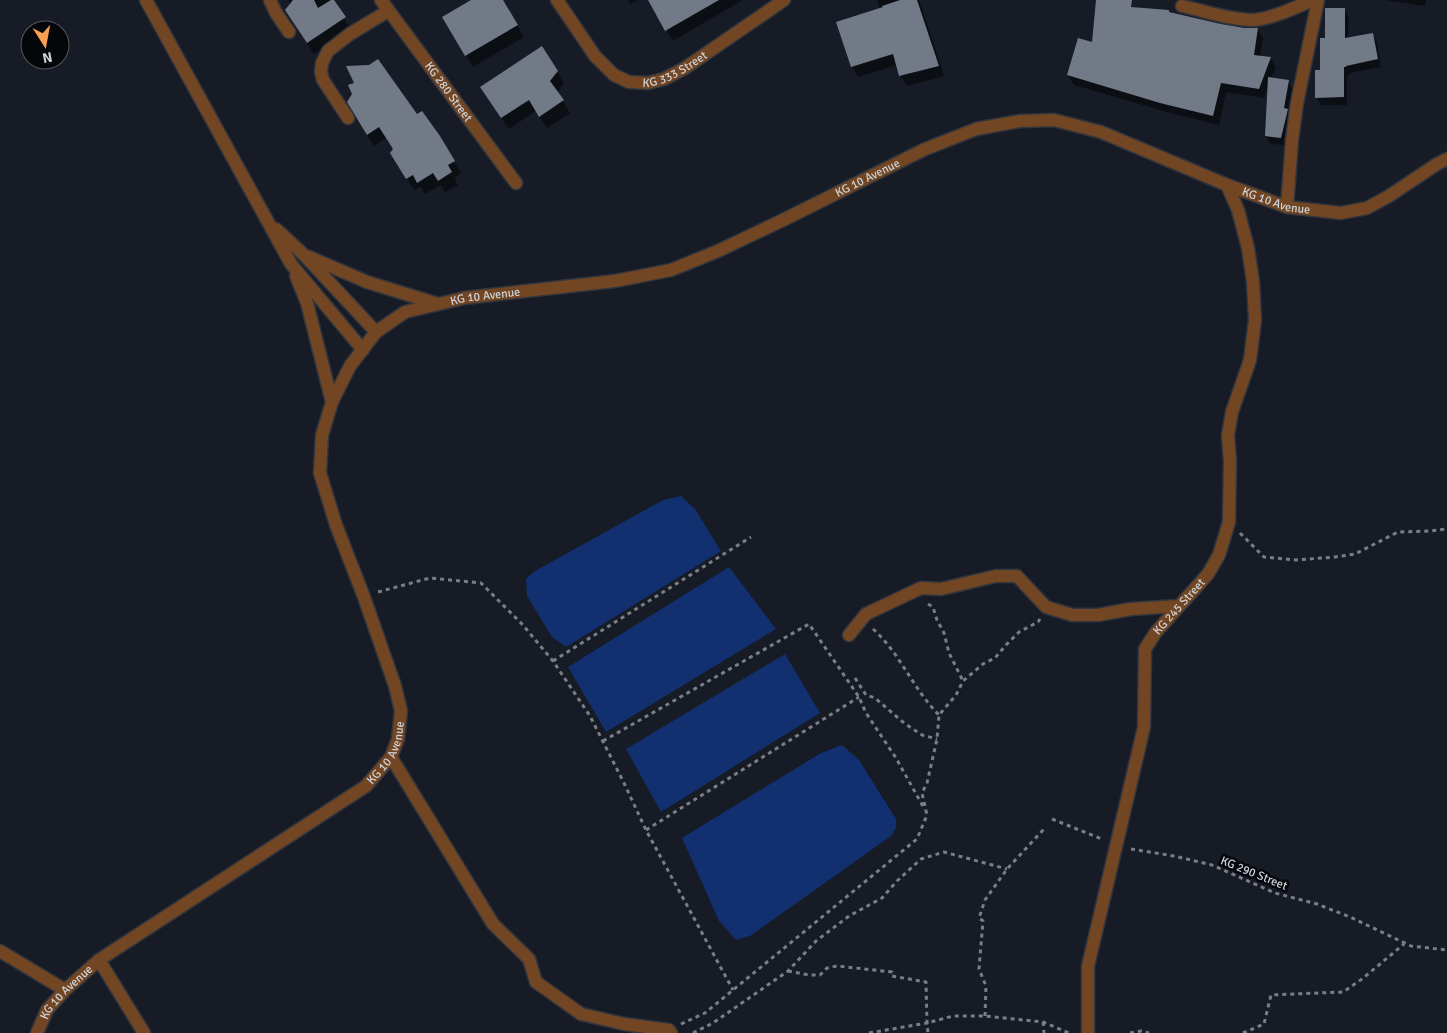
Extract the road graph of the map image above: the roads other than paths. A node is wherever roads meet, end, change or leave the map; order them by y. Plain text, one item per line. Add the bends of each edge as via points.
1 (146, 0) edge
2 (270, 0) edge
3 (557, 0) edge
4 (784, 0) edge
5 (1312, 0) edge
6 (1318, 0) edge
7 (384, 5) edge
8 (1182, 6) dead end
9 (289, 32) dead end
10 (348, 118) dead end
11 (1447, 159) edge
12 (516, 183) dead end
13 (1227, 184) junction
14 (1287, 207) junction
15 (268, 222) junction
16 (304, 255) junction
17 (291, 264) junction
18 (438, 304) junction
19 (376, 332) junction
20 (363, 350) junction
21 (332, 402) junction
22 (1179, 606) junction
23 (849, 635) dead end
24 (391, 757) junction
25 (0, 951) edge
26 (99, 960) junction
27 (65, 990) junction
28 (670, 1031) edge
29 (37, 1033) edge
30 (144, 1033) edge
31 (1088, 1033) edge

1 - 15 street
2 - 9 street
3 - 4 street, KG 333 Street via 596,56 614,75 629,82 648,83 685,68
5 - 8 street via 1255,20
6 - 14 street via 1297,103
7 - 10 street via 328,51 322,63 323,80
7 - 12 street, KG 280 Street
11 - 14 street, KG 10 Avenue via 1367,208 1341,213
13 - 14 street, KG 10 Avenue
13 - 18 street, KG 10 Avenue via 1101,132 1054,120 1020,121 976,129 923,150 718,251 671,270 615,282 464,298
13 - 22 street, KG 245 Street via 1248,248 1255,320 1250,360 1229,427 1229,522 1219,555 1208,574
15 - 16 street
15 - 17 street
16 - 18 street via 367,282
16 - 19 street
17 - 20 street
17 - 21 street via 307,302
18 - 19 street, KG 10 Avenue via 405,312
19 - 20 street, KG 10 Avenue
20 - 21 street, KG 10 Avenue via 350,366
21 - 24 street, KG 10 Avenue via 322,435 320,473 395,686 401,711 398,739
22 - 23 street via 1072,615 1046,607 1017,576 996,576 941,589 921,588 866,614
22 - 31 street, KG 245 Street via 1145,649 1144,727 1088,966
24 - 26 street, KG 10 Avenue via 366,786
24 - 28 street via 493,924 529,959 536,982 581,1014
25 - 27 street
26 - 27 street, KG 10 Avenue
26 - 30 street
27 - 29 street, KG 10 Avenue via 47,1010

